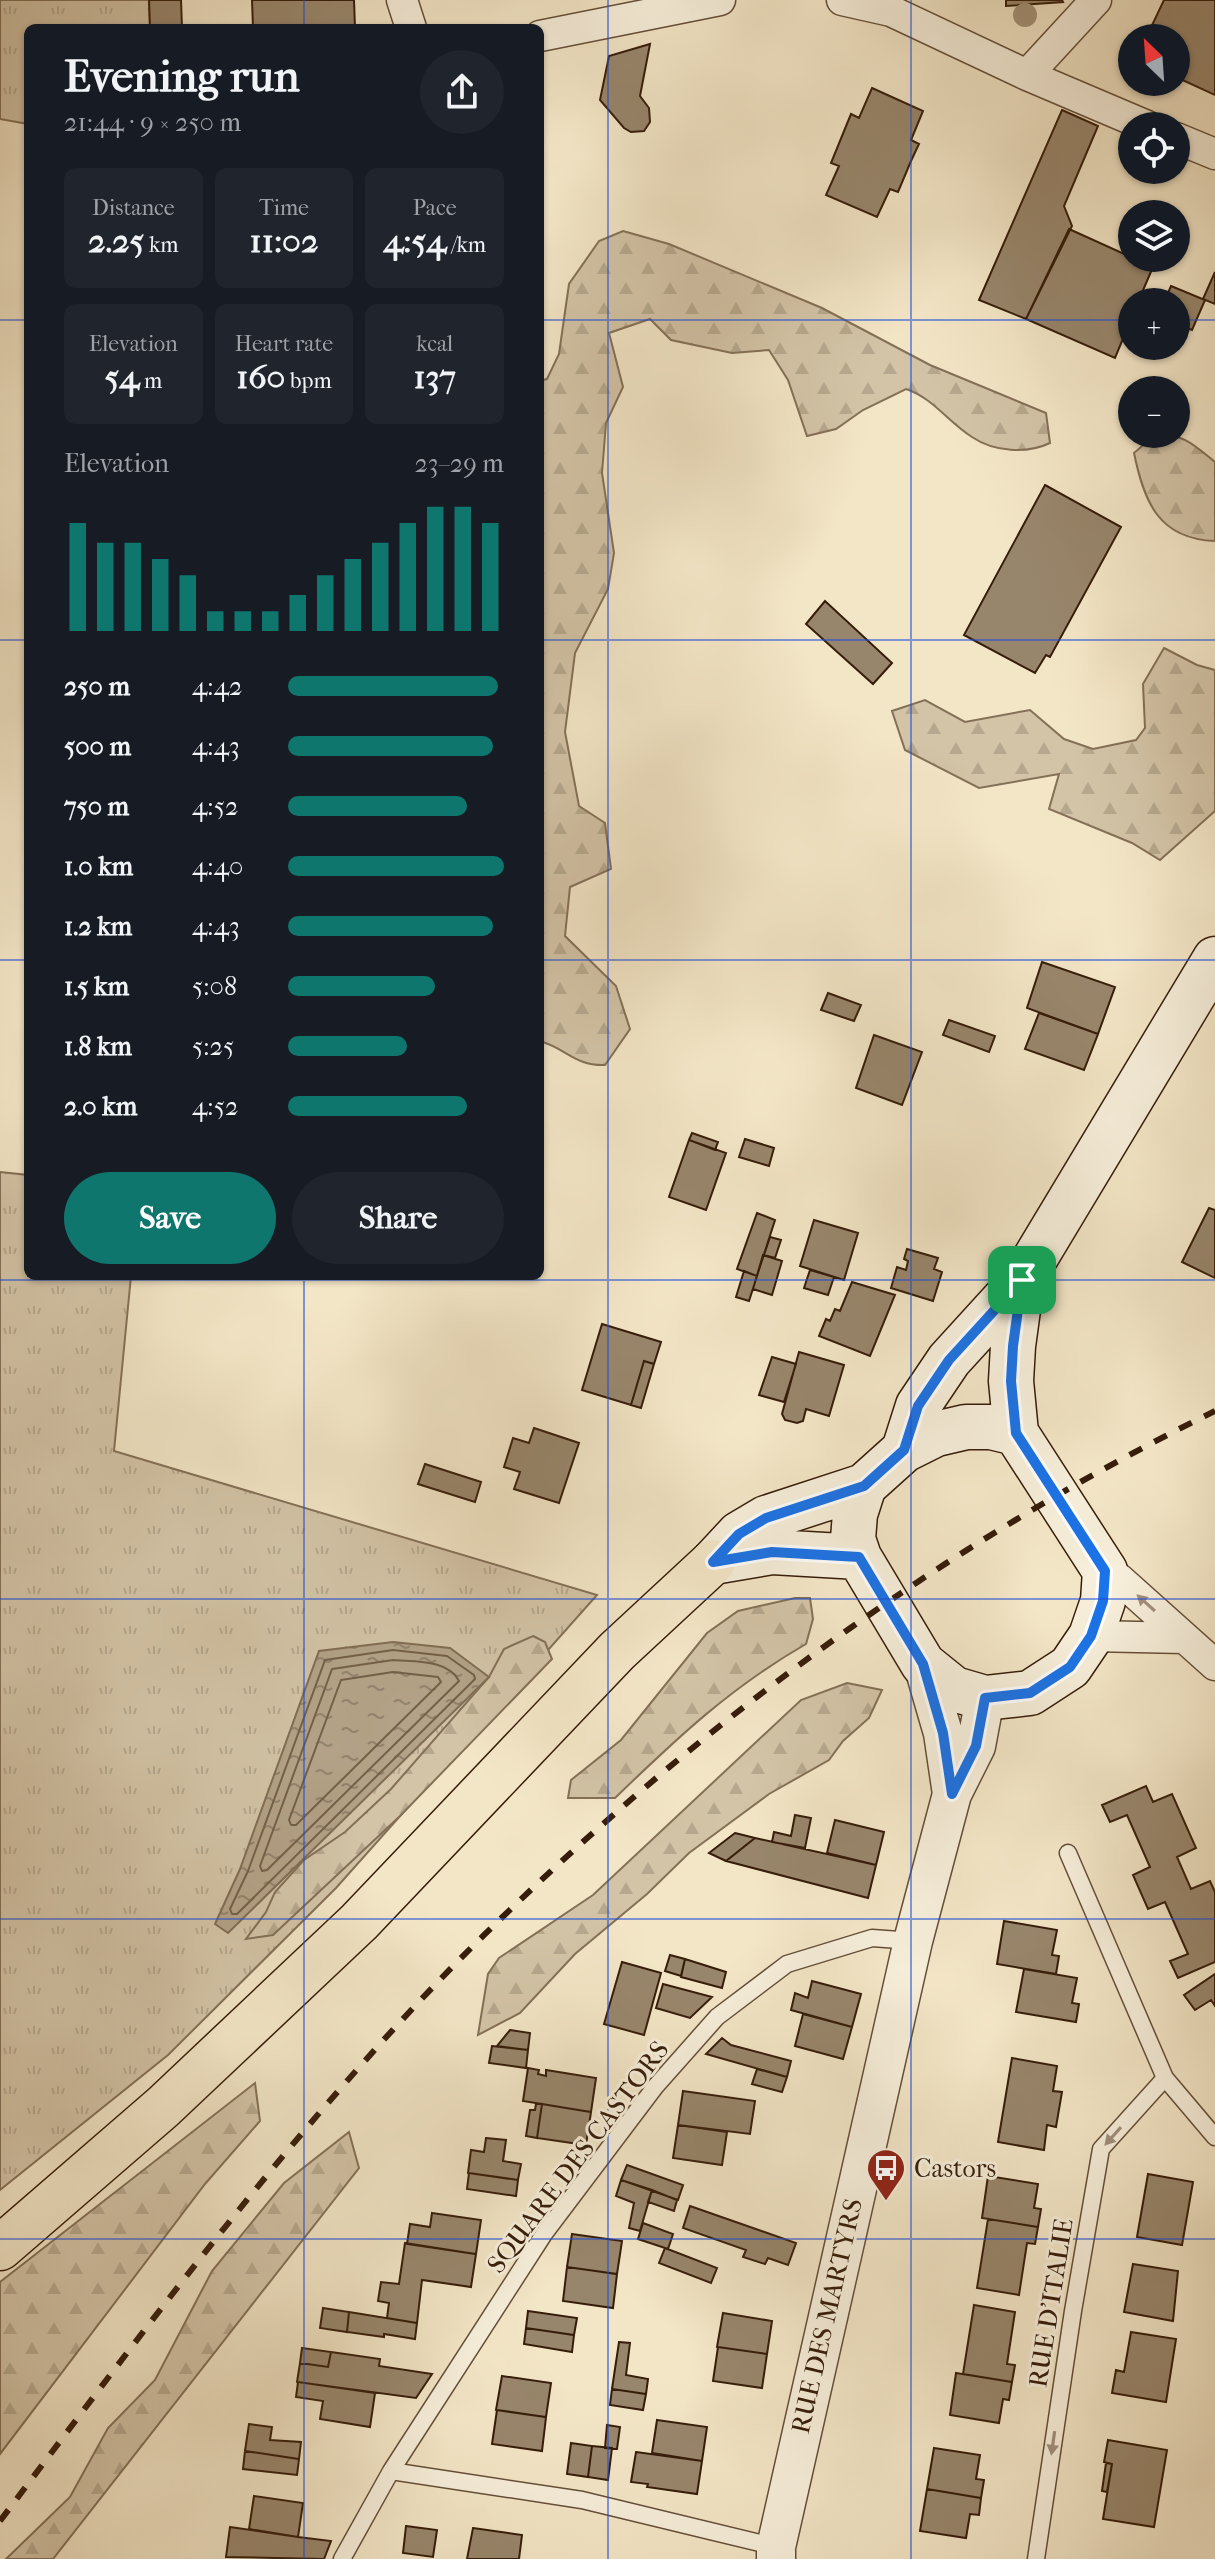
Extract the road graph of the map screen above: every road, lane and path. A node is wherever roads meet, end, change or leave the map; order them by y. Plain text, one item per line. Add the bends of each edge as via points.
1 (402, 0) edge
2 (720, 0) edge
3 (842, 0) edge
4 (1096, 0) edge
5 (410, 24) edge
6 (544, 35) edge
7 (1027, 75) junction
8 (1118, 114) edge
9 (1190, 144) edge
10 (1215, 154) edge
11 (1215, 959) edge
12 (1022, 1280) junction
13 (1016, 1433) junction
14 (904, 1450) junction
15 (864, 1486) junction
16 (859, 1557) junction
17 (713, 1562) junction
18 (1105, 1571) junction
19 (1091, 1636) junction
20 (1184, 1638) junction
21 (923, 1664) junction
22 (1215, 1665) edge
23 (985, 1698) junction
24 (952, 1794) junction
25 (1068, 1853) dead end
26 (913, 1941) junction
27 (1165, 2078) junction
28 (1215, 2137) edge
29 (0, 2248) edge
30 (391, 2471) junction
31 (776, 2553) edge
32 (342, 2559) edge
33 (1036, 2559) edge

1 - 5 street
2 - 6 street
3 - 7 street via 891,11
4 - 7 street
7 - 8 street
9 - 10 street
11 - 12 main road
12 - 13 main road via 1012,1369
12 - 14 main road via 925,1394
13 - 14 main road via 966,1427
13 - 18 main road
14 - 15 main road
15 - 16 main road via 853,1539
15 - 17 main road via 766,1518 739,1534
16 - 17 main road via 772,1552
16 - 21 main road
17 - 29 main road via 617,1651 348,1933 163,2107
18 - 19 main road via 1103,1601
20 -> 18 street
19 - 20 street
19 - 23 main road via 1070,1667 1030,1693
20 - 22 street
21 - 23 main road via 954,1689
21 - 24 street, RUE DES MARTYRS via 943,1733
23 - 24 street, RUE DES MARTYRS via 976,1746
24 - 26 street, RUE DES MARTYRS
25 - 27 lane
26 - 30 lane, SQUARE DES CASTORS via 872,1938 787,1964 717,2017 655,2087 544,2234
26 - 31 street, RUE DES MARTYRS
27 - 28 lane
27 -> 33 lane, RUE D'ITALIE via 1101,2149
30 - 31 lane via 582,2500
30 - 32 lane, SQUARE DES CASTORS

